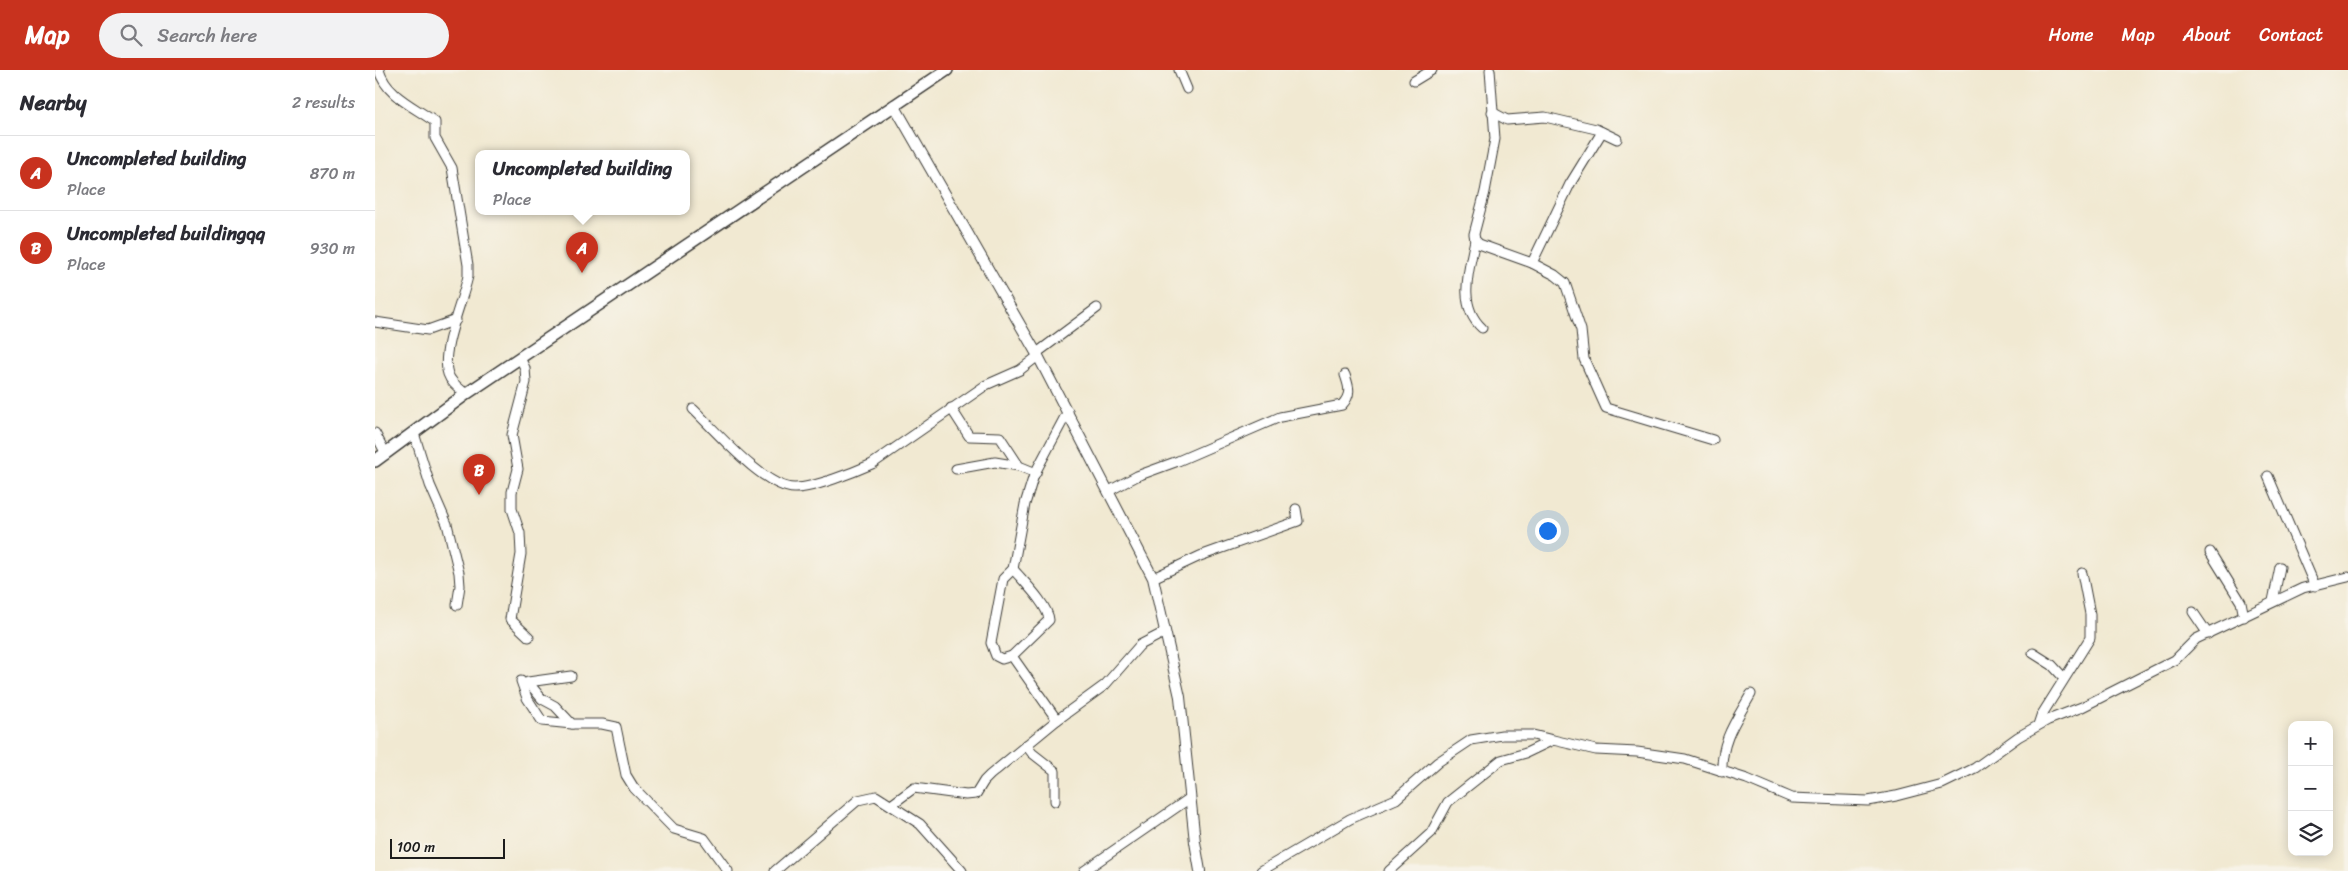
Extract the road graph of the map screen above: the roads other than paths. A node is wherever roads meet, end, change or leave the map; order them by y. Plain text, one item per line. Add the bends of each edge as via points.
1 (379, 70) edge
2 (947, 70) edge
3 (1179, 70) edge
4 (1432, 70) edge
5 (1490, 70) edge
6 (1415, 81) dead end
7 (1187, 89) dead end
8 (894, 104) junction
9 (1492, 112) junction
10 (1602, 132) junction
11 (1617, 139) dead end
12 (1475, 240) junction
13 (1533, 263) junction
14 (1097, 308) dead end
15 (456, 320) junction
16 (375, 322) edge
17 (1482, 328) dead end
18 (1037, 353) junction
19 (520, 358) junction
20 (1345, 375) dead end
21 (466, 394) junction
22 (951, 408) junction
23 (693, 409) dead end
24 (1068, 411) junction
25 (375, 433) edge
26 (414, 433) junction
27 (1713, 440) dead end
28 (385, 454) junction
29 (375, 461) edge
30 (1019, 466) junction
31 (956, 469) dead end
32 (1035, 473) junction
33 (2268, 476) dead end
34 (1109, 491) junction
35 (1295, 509) dead end
36 (2210, 552) dead end
37 (2280, 567) dead end
38 (1013, 569) junction
39 (2082, 573) dead end
40 (2348, 577) edge
41 (1153, 578) junction
42 (2315, 586) junction
43 (2273, 601) junction
44 (457, 605) dead end
45 (2193, 612) dead end
46 (2244, 617) junction
47 (1165, 632) junction
48 (2208, 634) junction
49 (529, 637) dead end
50 (2033, 654) dead end
51 (1012, 656) junction
52 (571, 676) dead end
53 (2064, 678) junction
54 (521, 681) dead end
55 (1751, 694) dead end
56 (1057, 720) junction
57 (572, 724) junction
58 (2038, 726) junction
59 (1553, 740) junction
60 (1026, 745) junction
61 (1722, 772) junction
62 (1190, 798) junction
63 (1055, 800) dead end
64 (891, 805) junction
65 (728, 871) edge
66 (775, 871) edge
67 (962, 871) edge
68 (1084, 871) edge
69 (1199, 871) edge
70 (1261, 871) edge
71 (1389, 871) edge

1 - 15 street via 392,92 435,122 435,138 452,168 468,265 467,282
2 - 8 main road
3 - 7 street
4 - 6 street
5 - 9 street
8 - 18 street
8 - 19 main road
9 - 10 street via 1507,120 1545,117
9 - 12 street via 1495,139
10 - 11 street
10 - 13 street via 1570,184
12 - 13 street
12 - 17 street via 1466,301 1472,319
13 - 27 street via 1565,283 1581,330 1584,359 1606,408
14 - 18 street
15 - 16 street via 428,330
15 - 21 street via 446,366 451,380
18 - 22 street via 1020,370 985,385
18 - 24 street
19 - 21 main road
19 - 49 street via 526,382 512,435 517,469 512,509 520,533 521,554 510,619
20 - 34 street via 1350,391 1342,405 1280,416
21 - 26 main road
22 - 23 street via 872,464 795,488 781,486 762,476
22 - 30 street via 969,436 999,437
24 - 32 street
24 - 34 street
25 - 28 street
26 - 28 main road
26 - 44 street via 430,485 447,524 459,573
28 - 29 main road
30 - 31 street via 995,462
30 - 32 street
32 - 38 street via 1025,504
33 - 42 street
34 - 41 street
35 - 41 street via 1298,521 1200,556
36 - 46 street via 2241,602
37 - 43 street
38 - 51 street via 1003,579 991,643 996,656 1001,659
38 - 51 street via 1035,595 1049,620
39 - 53 street via 2090,614 2090,638
40 - 42 street
41 - 47 street
42 - 43 street
43 - 46 street
45 - 48 street
46 - 48 street
47 - 56 street via 1141,645 1105,685
47 - 62 street via 1180,698
48 - 58 street via 2196,639 2175,660 2082,708
50 - 53 street via 2052,665
51 - 56 street
52 - 57 street via 528,682 542,699 555,706
53 - 58 street
54 - 57 street via 542,722
55 - 61 street via 1725,740
56 - 60 street
57 - 65 street via 616,727 626,774 634,788 674,829 704,838
58 - 61 street via 1975,768 1942,784 1868,801 1792,798
59 - 61 street via 1596,750 1685,759
59 - 70 street via 1533,735 1471,740 1438,762 1396,799 1350,819
59 - 71 street via 1501,760 1488,770 1448,802 1431,833
60 - 63 street via 1055,772
60 - 64 street via 984,781 976,794 914,788
62 - 68 street
62 - 69 street
64 - 66 street via 876,796 858,800
64 - 67 street via 920,824

